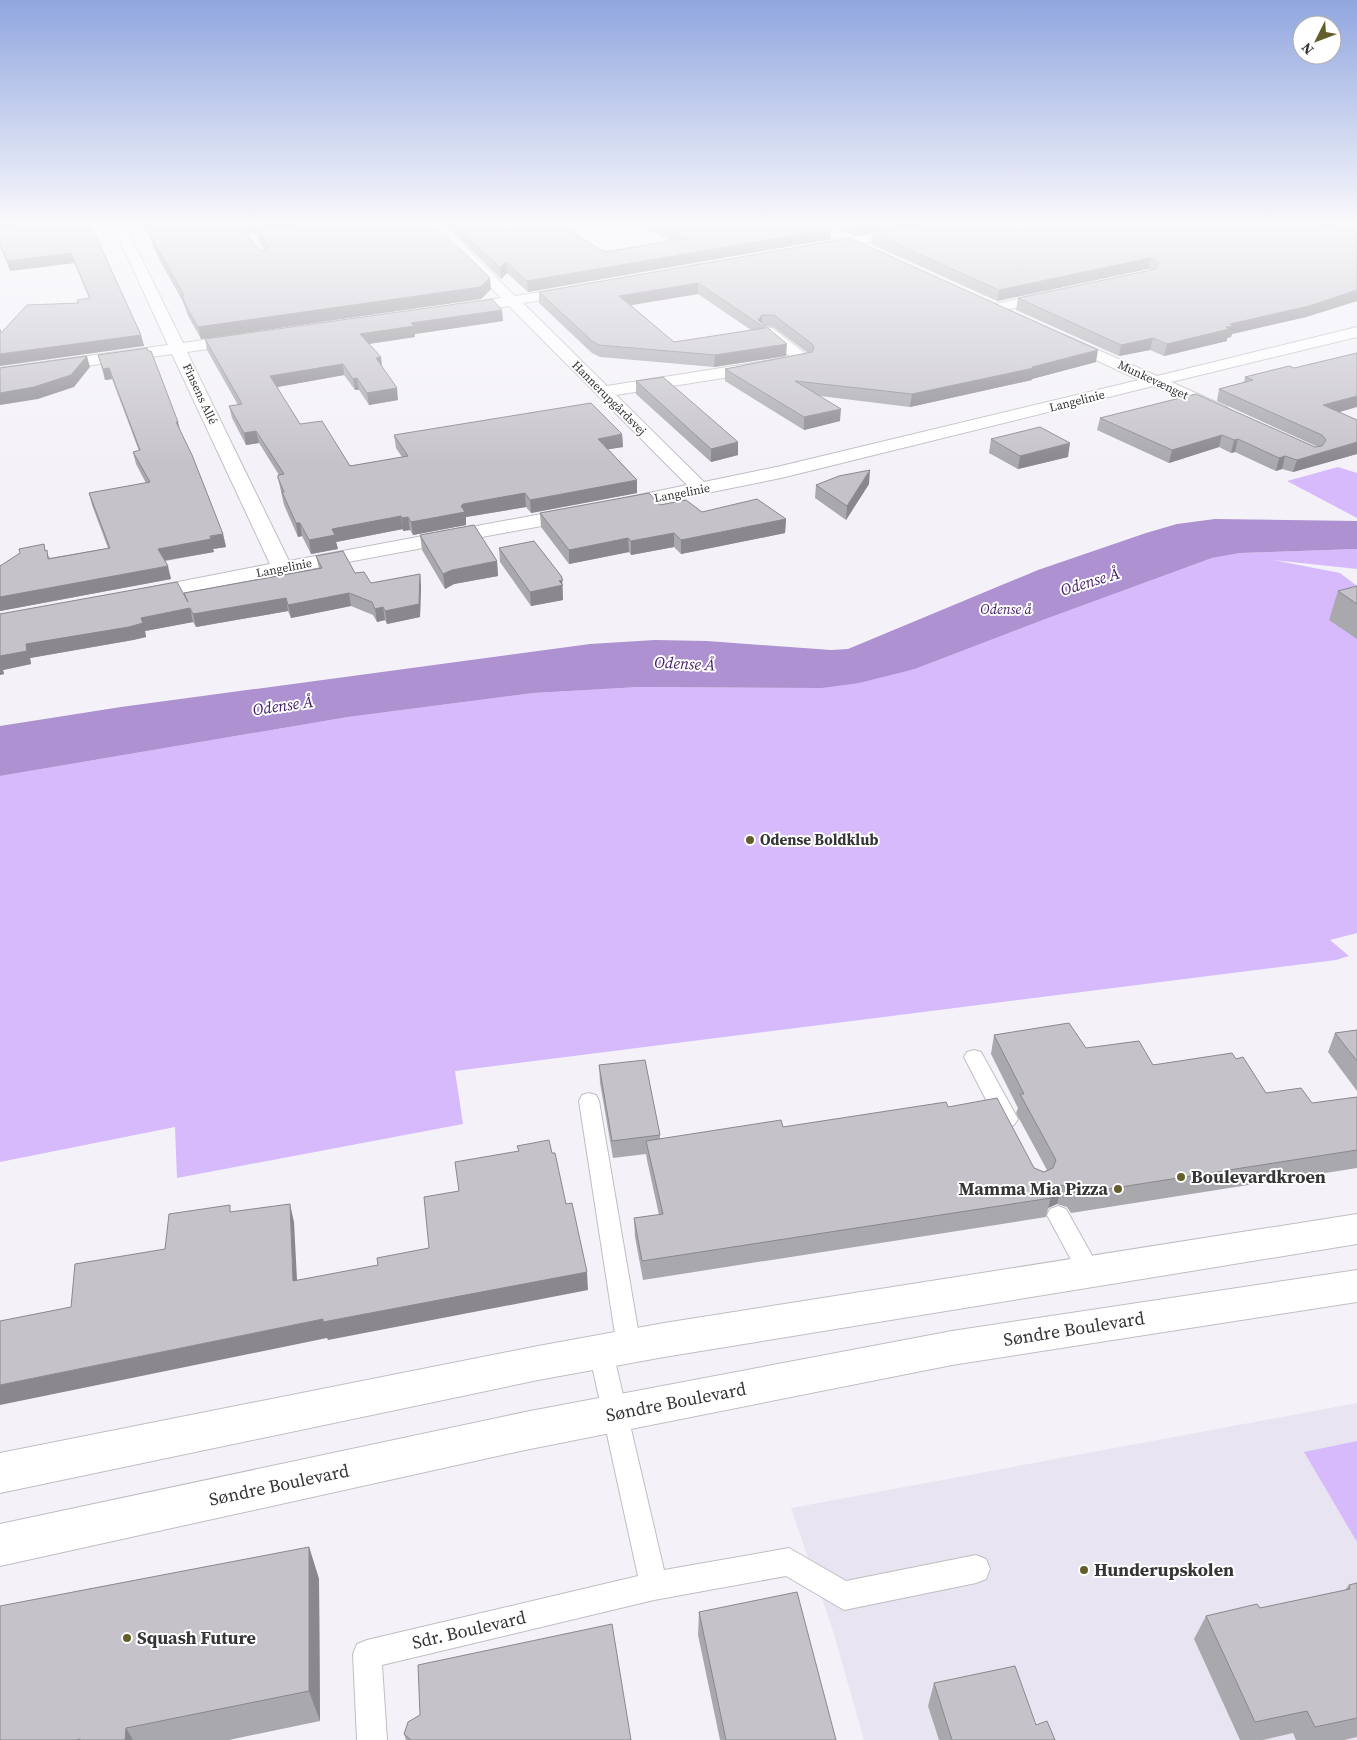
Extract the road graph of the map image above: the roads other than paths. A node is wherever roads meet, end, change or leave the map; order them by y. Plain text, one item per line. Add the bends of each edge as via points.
1 (156, 302) edge
2 (512, 302) edge
3 (514, 302) edge
4 (1012, 302) edge
5 (444, 311) edge
6 (1022, 320) edge
7 (767, 331) edge
8 (1049, 332) edge
9 (1353, 336) edge
10 (257, 337) edge
11 (178, 348) junction
12 (0, 373) edge
13 (1156, 382) junction
14 (602, 392) junction
15 (1232, 417) edge
16 (701, 490) junction
17 (282, 568) junction
18 (128, 596) edge
19 (974, 1056) dead end
20 (589, 1101) dead end
21 (1016, 1136) edge
22 (1058, 1215) dead end
23 (1357, 1230) edge
24 (1090, 1273) junction
25 (1357, 1286) edge
26 (615, 1349) junction
27 (614, 1414) junction
28 (0, 1473) edge
29 (0, 1545) edge
30 (976, 1569) dead end
31 (654, 1586) junction
32 (372, 1740) edge

1 - 11 street, Finsens Allé
2 - 5 street
3 - 14 street, Hannerupgårdsvej
4 - 6 street via 991,306
7 - 14 street via 804,360
8 - 13 street, Munkevænget
9 - 13 street, Langelinie
10 - 11 street
11 - 12 street
11 - 17 street, Finsens Allé
13 - 15 street, Munkevænget
13 - 16 street, Langelinie
14 - 16 street, Hannerupgårdsvej
16 - 17 street, Langelinie
17 - 18 street, Langelinie
19 - 21 lane
20 - 26 lane
22 - 24 lane
23 - 24 street
24 - 26 street
25 - 27 street, Søndre Boulevard via 952,1348
26 - 27 lane
26 - 28 street
27 - 29 street, Søndre Boulevard
27 - 31 lane
30 - 31 lane, Sdr. Boulevard via 844,1596 789,1562
31 - 32 lane, Sdr. Boulevard via 367,1654

